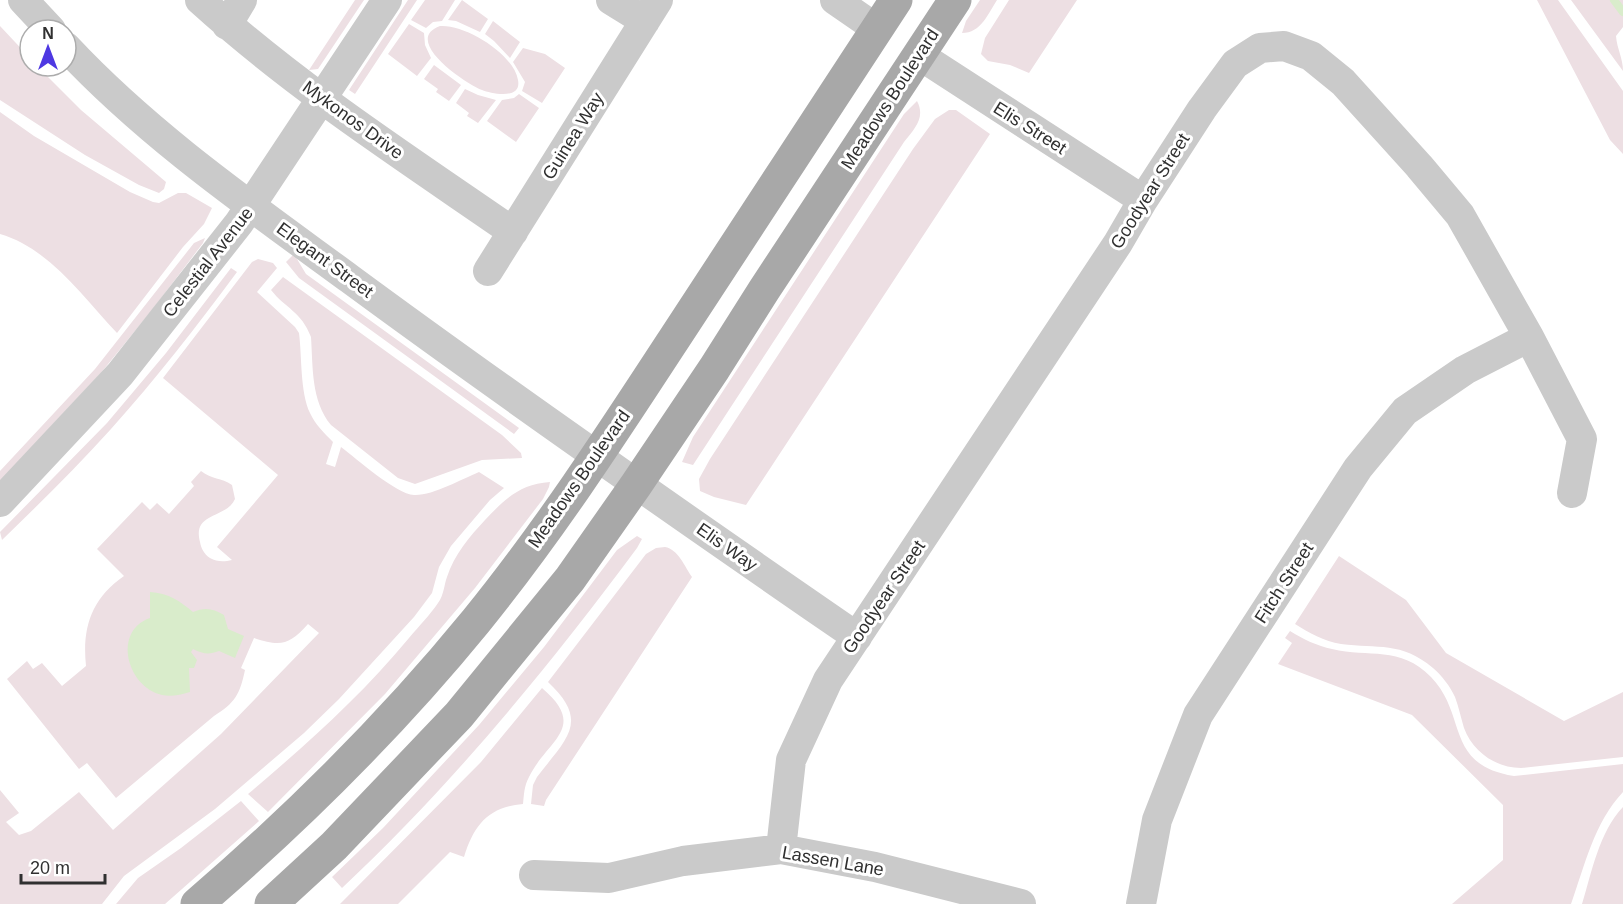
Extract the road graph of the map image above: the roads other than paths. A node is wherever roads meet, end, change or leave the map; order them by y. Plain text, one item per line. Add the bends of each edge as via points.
1 (23, 0) edge
2 (200, 0) edge
3 (387, 0) edge
4 (611, 0) edge
5 (835, 0) edge
6 (896, 0) edge
7 (929, 0) edge
8 (955, 0) edge
9 (651, 10) edge
10 (234, 12) edge
11 (40, 18) edge
12 (877, 29) junction
13 (919, 55) junction
14 (78, 60) edge
15 (322, 99) junction
16 (855, 153) junction
17 (1143, 200) junction
18 (252, 206) junction
19 (513, 232) junction
20 (488, 271) dead end
21 (1529, 338) junction
22 (596, 457) junction
23 (636, 485) junction
24 (1572, 493) dead end
25 (0, 501) edge
26 (857, 637) junction
27 (781, 849) junction
28 (534, 875) dead end
29 (197, 904) edge
30 (271, 904) edge
31 (1021, 904) edge
32 (1141, 904) edge

1 - 11 street
2 - 10 street, Mykonos Drive
3 - 15 street, Celestial Avenue
4 - 9 street
5 - 12 street
6 - 12 main road, Meadows Boulevard
7 - 13 main road via 913,28
8 - 13 main road, Meadows Boulevard
9 - 19 street, Guinea Way
10 - 15 street, Mykonos Drive
12 - 16 main road via 884,53 854,102
12 - 22 main road, Meadows Boulevard
13 - 16 main road, Meadows Boulevard
13 - 17 street, Elis Street
14 - 18 street, Elegant Street via 173,145
15 - 18 street, Celestial Avenue
15 - 19 street, Mykonos Drive
16 - 23 main road, Meadows Boulevard
17 - 21 street, Goodyear Street via 1235,64 1260,48 1284,46 1311,56 1343,82 1419,166 1460,215
17 - 26 street, Goodyear Street
18 - 22 street, Elegant Street
18 - 25 street, Celestial Avenue via 120,374
19 - 20 street, Guinea Way
21 - 24 street, Goodyear Street via 1582,440
21 - 32 street, Fitch Street via 1465,370 1405,411 1358,468 1198,715 1157,820
22 - 23 street, Elis Way
22 - 29 main road, Meadows Boulevard via 484,610 416,690 316,796
23 - 26 street, Elis Way
23 - 30 main road, Meadows Boulevard via 570,579 459,716
26 - 27 street, Goodyear Street via 828,680 791,760
27 - 28 street, Lassen Lane via 683,861 609,878
27 - 31 street, Lassen Lane via 875,867

